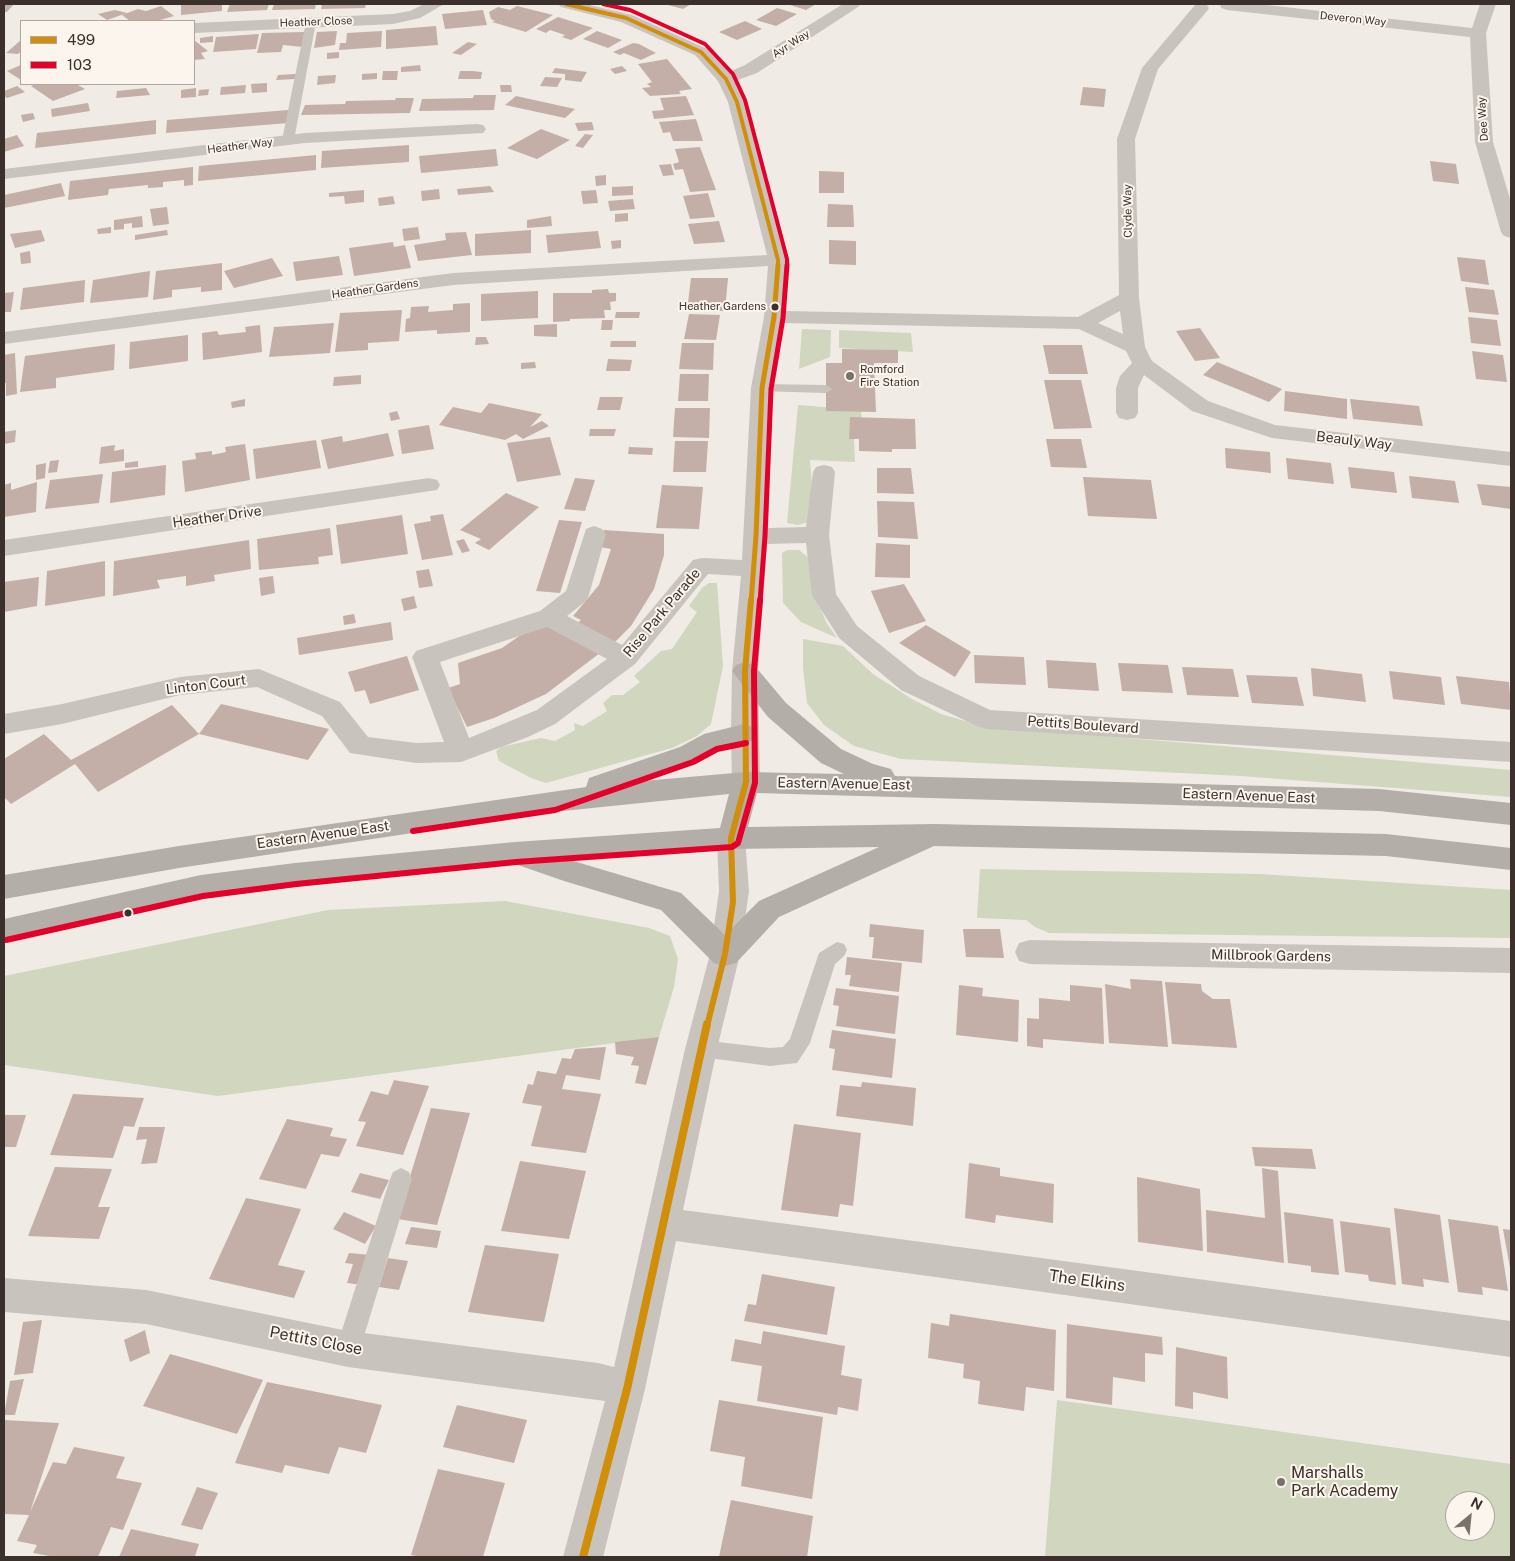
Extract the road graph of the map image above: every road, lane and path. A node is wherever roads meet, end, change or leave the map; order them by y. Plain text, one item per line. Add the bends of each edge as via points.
1 (436, 4) edge
2 (566, 4) edge
3 (853, 4) edge
4 (1227, 4) edge
5 (1488, 4) edge
6 (1196, 6) edge
7 (311, 22) junction
8 (195, 28) edge
9 (1478, 33) junction
10 (726, 79) junction
11 (477, 129) dead end
12 (288, 140) junction
13 (4, 174) edge
14 (1511, 232) edge
15 (778, 260) junction
16 (1129, 298) junction
17 (774, 317) junction
18 (1082, 323) junction
19 (4, 338) edge
20 (1139, 356) junction
21 (762, 388) junction
22 (826, 389) dead end
23 (1127, 413) dead end
24 (1511, 459) edge
25 (824, 472) dead end
26 (429, 485) dead end
27 (594, 534) dead end
28 (817, 535) junction
29 (756, 536) junction
30 (4, 548) edge
31 (754, 568) junction
32 (549, 617) junction
33 (626, 658) junction
34 (745, 671) junction
35 (4, 724) edge
36 (744, 734) junction
37 (461, 752) junction
38 (1511, 752) edge
39 (416, 753) joint
40 (746, 782) junction
41 (959, 787) junction
42 (553, 801) junction
43 (1511, 814) edge
44 (934, 834) junction
45 (732, 838) junction
46 (515, 853) junction
47 (1511, 859) edge
48 (4, 887) edge
49 (4, 930) edge
50 (836, 950) dead end
51 (1030, 952) dead end
52 (725, 954) junction
53 (1511, 961) edge
54 (701, 1049) junction
55 (401, 1179) dead end
56 (663, 1223) junction
57 (4, 1294) edge
58 (1511, 1339) edge
59 (348, 1349) junction
60 (627, 1388) junction
61 (583, 1557) edge

1 - 7 street, Heather Close via 414,15 393,19
2 - 10 street via 626,18 701,52
3 - 10 street, Ayr Way via 751,69
4 - 6 street, Deveron Way via 1214,9
4 - 9 street, Deveron Way
5 - 9 street, Dee Way
6 - 16 street, Clyde Way via 1150,68 1126,139
7 - 8 street, Heather Close
7 - 12 lane
9 - 14 street, Dee Way via 1484,142
10 - 15 street via 737,102
11 - 12 street, Heather Way
12 - 13 street, Heather Way
15 - 17 street
15 - 19 street, Heather Gardens via 453,278
16 - 18 street
16 - 20 street, Clyde Way
17 - 18 street
17 - 21 street
18 - 20 street
20 - 23 street via 1127,388
20 - 24 street, Beauly Way via 1200,406 1272,431
21 - 22 lane
21 - 29 street
25 - 28 street, Pettits Boulevard
26 - 30 street, Heather Drive
27 - 32 street via 577,595
28 - 29 street
28 - 38 street, Pettits Boulevard via 824,595 848,632 910,683 986,719
29 - 31 street
31 - 33 street, Rise Park Parade via 702,566
31 - 34 street
32 - 33 street
32 - 37 street via 425,658
33 - 37 street, Rise Park Parade via 546,717
34 - 36 street
34 - 41 highway via 776,710 842,763 868,774
35 - 39 street, Linton Court via 180,686 259,678 330,709 360,746
36 - 40 street
36 - 42 highway via 714,741 690,754
37 - 39 street, Rise Park Parade
40 - 41 highway, Eastern Avenue East
40 - 42 highway, Eastern Avenue East
40 - 45 highway
41 - 43 highway, Eastern Avenue East via 1379,800
42 - 48 highway, Eastern Avenue East via 179,856
44 - 45 highway
44 - 47 highway via 1386,845
44 - 52 highway via 768,909
45 - 46 highway
45 - 52 street via 734,891
46 - 49 highway via 315,872 201,887
46 - 52 highway via 671,901
50 - 54 lane via 826,959 799,1043 789,1056 770,1057
51 - 53 street, Millbrook Gardens
52 - 54 street
54 - 56 street
55 - 59 lane
56 - 58 street, The Elkins
56 - 60 street
57 - 59 street, Pettits Close via 146,1308
59 - 60 street, Pettits Close via 598,1381
60 - 61 street

